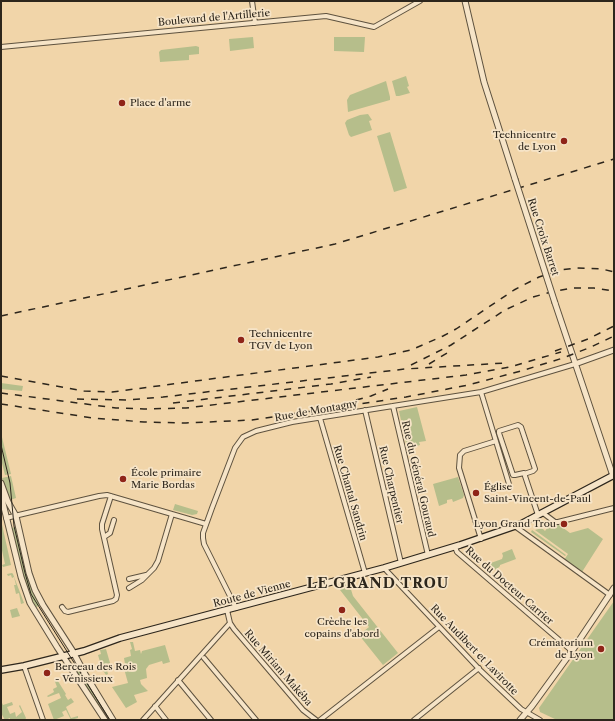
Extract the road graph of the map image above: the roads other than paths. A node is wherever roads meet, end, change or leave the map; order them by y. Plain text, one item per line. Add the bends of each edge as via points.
1 (252, 1) edge
2 (420, 1) edge
3 (465, 1) edge
4 (255, 23) junction
5 (1, 47) edge
6 (614, 350) edge
7 (575, 364) junction
8 (481, 392) junction
9 (393, 406) junction
10 (365, 410) junction
11 (320, 418) junction
12 (496, 441) junction
13 (524, 474) junction
14 (613, 475) edge
15 (1, 483) edge
16 (509, 484) dead end
17 (1, 495) edge
18 (111, 496) junction
19 (614, 508) edge
20 (172, 514) junction
21 (541, 514) junction
22 (16, 516) junction
23 (6, 518) junction
24 (114, 520) dead end
25 (206, 524) junction
26 (516, 527) junction
27 (104, 539) junction
28 (481, 539) junction
29 (455, 547) junction
30 (428, 555) junction
31 (402, 563) junction
32 (384, 568) junction
33 (365, 573) junction
34 (149, 574) junction
35 (129, 579) dead end
36 (129, 588) dead end
37 (614, 588) edge
38 (610, 595) junction
39 (62, 607) dead end
40 (236, 608) junction
41 (227, 610) junction
42 (230, 623) junction
43 (439, 626) junction
44 (572, 651) junction
45 (73, 652) junction
46 (61, 654) junction
47 (204, 658) dead end
48 (24, 666) junction
49 (479, 668) junction
50 (1, 670) edge
51 (178, 680) junction
52 (155, 706) junction
53 (527, 713) junction
54 (43, 720) edge
55 (105, 720) edge
56 (113, 720) edge
57 (143, 720) edge
58 (166, 720) edge
59 (211, 720) edge
60 (256, 720) edge
61 (319, 720) edge
62 (414, 720) edge
63 (520, 720) edge
64 (540, 720) edge

1 - 4 street
2 - 4 street, Boulevard de l'Artillerie via 374,27 326,16
3 - 7 street, Rue Croix Barret, bridge via 484,82
4 - 5 street, Boulevard de l'Artillerie
6 - 7 street
7 - 8 street, Rue de Montagny
7 - 14 street, Rue Croix Barret
8 - 9 street, Rue de Montagny
8 - 12 street
9 - 10 street, Rue de Montagny
9 - 30 street, Rue du Général Gouraud
10 - 11 street, Rue de Montagny
10 - 31 street, Rue Charpentier
11 - 25 street, Rue de Montagny via 280,425 243,437 235,448
11 - 33 street, Rue Chantal Sandrin
12 - 16 street
12 - 28 street via 464,451 460,455 459,468
13 - 13 street via 512,474 499,430 518,425 521,427 534,469
13 - 21 street
14 - 21 main road, Route de Vienne
15 - 22 street
17 - 23 street
18 - 20 street
18 - 22 street via 99,496
18 - 27 street via 102,524
19 - 21 street via 558,522
20 - 25 street
20 - 34 street via 158,561
21 - 26 main road, Route de Vienne
22 - 23 street
22 - 45 street via 35,590
23 - 46 street via 26,596
24 - 27 street via 110,533
25 - 40 street, Rue de Montagny via 203,533 204,544
26 - 28 main road, Route de Vienne
26 - 38 street
27 - 39 street via 116,599 68,612
28 - 29 main road, Route de Vienne
29 - 30 main road, Route de Vienne
29 - 44 street, Rue du Docteur Carrier via 457,552
30 - 31 main road, Route de Vienne
31 - 32 main road, Route de Vienne
32 - 33 main road, Route de Vienne
32 - 43 street, Rue Audibert et Lavirotte
33 - 40 main road, Route de Vienne
34 - 35 street
34 - 36 street
37 - 38 street
38 - 44 street
40 - 41 main road, Route de Vienne
41 - 42 street
41 - 45 main road, Route de Vienne
42 - 51 street
42 - 61 street, Rue Miriam Makéba via 303,710
43 - 49 street, Rue Audibert et Lavirotte
43 - 61 street
44 - 53 street
45 - 46 main road, Route de Vienne
45 - 56 street
46 - 48 main road, Route de Vienne
46 - 55 street
47 - 60 street
48 - 50 main road, Route de Vienne
48 - 54 street
49 - 53 street, Rue Audibert et Lavirotte
49 - 62 street
51 - 52 street
51 - 59 street
52 - 57 street
52 - 58 street
53 - 63 street
53 - 64 street, Rue Audibert et Lavirotte

